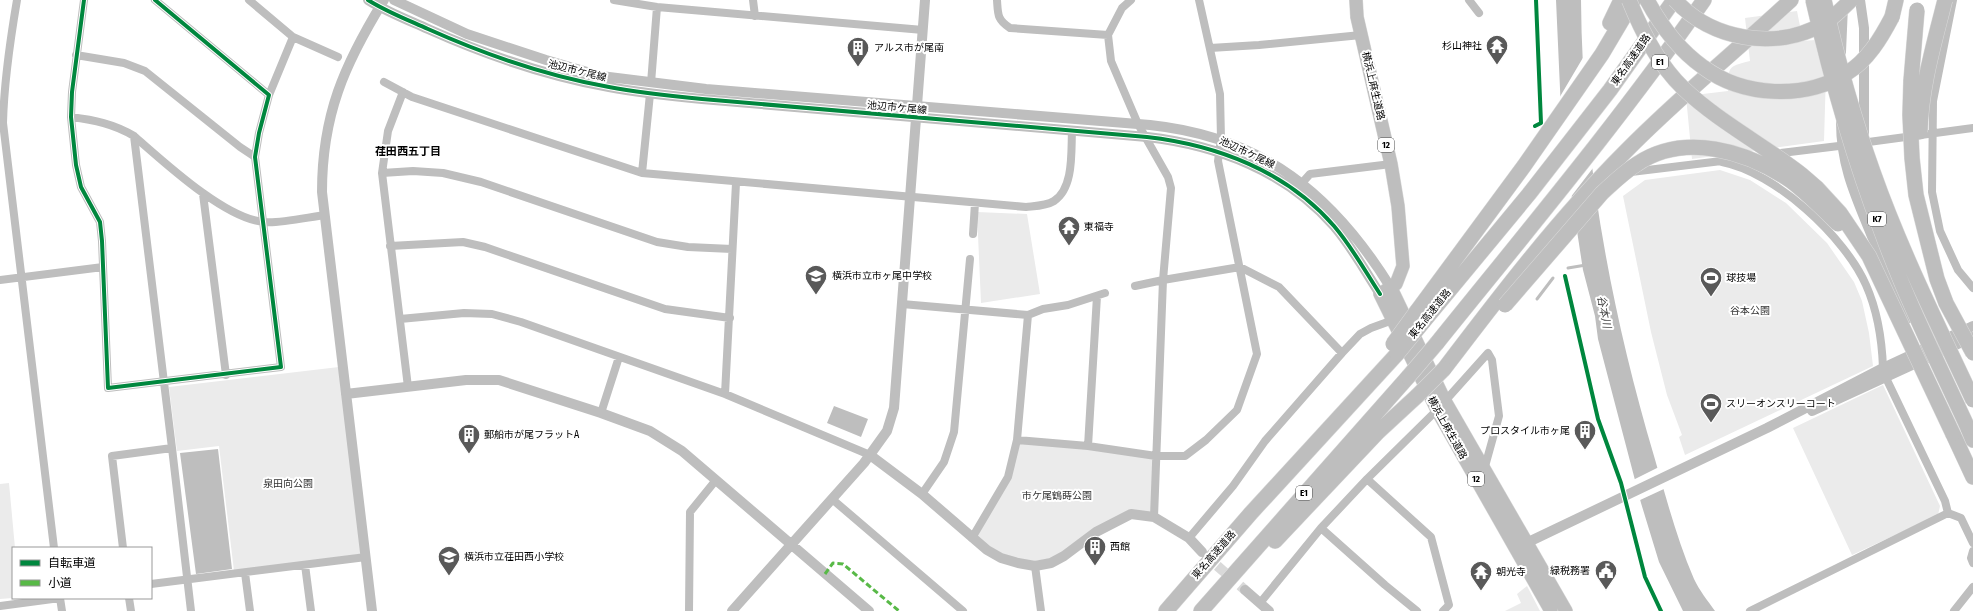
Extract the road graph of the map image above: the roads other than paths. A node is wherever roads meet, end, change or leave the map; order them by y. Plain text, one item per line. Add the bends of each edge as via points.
1 (17, 0) edge
2 (84, 0) edge
3 (156, 0) edge
4 (249, 0) edge
5 (368, 0) edge
6 (394, 0) edge
7 (614, 0) edge
8 (753, 0) edge
9 (924, 0) edge
10 (997, 0) edge
11 (1131, 0) edge
12 (1199, 0) edge
13 (1356, 0) edge
14 (1469, 0) edge
15 (1621, 0) edge
16 (1629, 0) edge
17 (1634, 0) edge
18 (1647, 0) edge
19 (1675, 0) edge
20 (1704, 0) edge
21 (1791, 0) edge
22 (1813, 0) edge
23 (1824, 0) edge
24 (1844, 0) edge
25 (1851, 0) edge
26 (1860, 0) edge
27 (1896, 0) edge
28 (1918, 0) edge
29 (1945, 0) edge
30 (1953, 0) edge
31 (382, 3) edge
32 (657, 7) junction
33 (1479, 13) dead end
34 (755, 16) junction
35 (924, 30) junction
36 (1108, 35) junction
37 (1361, 35) junction
38 (293, 37) junction
39 (1210, 48) junction
40 (76, 54) junction
41 (338, 57) dead end
42 (384, 82) dead end
43 (651, 83) junction
44 (1579, 87) junction
45 (403, 92) junction
46 (650, 94) junction
47 (269, 95) junction
48 (917, 106) junction
49 (71, 117) junction
50 (916, 118) junction
51 (1138, 124) junction
52 (1973, 128) edge
53 (1072, 131) junction
54 (1932, 134) junction
55 (134, 136) junction
56 (1146, 137) junction
57 (1220, 139) junction
58 (1864, 142) junction
59 (1841, 145) junction
60 (1219, 152) junction
61 (255, 157) junction
62 (1718, 162) junction
63 (1391, 164) junction
64 (382, 173) junction
65 (642, 173) junction
66 (1613, 175) dead end
67 (736, 182) junction
68 (1302, 184) junction
69 (204, 194) junction
70 (909, 196) junction
71 (975, 203) junction
72 (325, 216) junction
73 (264, 222) junction
74 (1925, 231) junction
75 (973, 234) dead end
76 (390, 246) junction
77 (732, 249) junction
78 (970, 259) dead end
79 (103, 267) junction
80 (1240, 267) junction
81 (22, 277) junction
82 (0, 280) edge
83 (1163, 280) junction
84 (1135, 286) dead end
85 (1391, 288) junction
86 (1973, 288) edge
87 (1884, 289) junction
88 (1105, 294) dead end
89 (1380, 294) junction
90 (1097, 296) junction
91 (1502, 302) junction
92 (902, 304) junction
93 (966, 310) junction
94 (1028, 315) junction
95 (1421, 316) junction
96 (730, 318) junction
97 (400, 319) junction
98 (1393, 320) junction
99 (1973, 326) edge
100 (1973, 337) edge
101 (1949, 343) junction
102 (1342, 353) junction
103 (1927, 353) junction
104 (1973, 353) edge
105 (619, 357) junction
106 (1884, 373) junction
107 (226, 375) junction
108 (163, 382) junction
109 (408, 387) junction
110 (346, 394) junction
111 (725, 394) junction
112 (1973, 394) edge
113 (1973, 400) edge
114 (1441, 406) junction
115 (601, 413) junction
116 (1970, 434) edge
117 (1017, 440) junction
118 (1088, 446) junction
119 (172, 448) junction
120 (1973, 448) edge
121 (870, 455) junction
122 (1156, 456) junction
123 (1484, 470) junction
124 (1972, 474) edge
125 (1367, 479) junction
126 (716, 480) junction
127 (922, 494) junction
128 (832, 499) junction
129 (1948, 514) junction
130 (1154, 517) junction
131 (1321, 528) junction
132 (972, 538) junction
133 (1189, 538) junction
134 (1526, 542) junction
135 (1973, 543) edge
136 (791, 545) junction
137 (54, 547) edge
138 (123, 547) edge
139 (1515, 548) junction
140 (1202, 552) tunnel mouth
141 (1973, 552) edge
142 (366, 557) junction
143 (1973, 563) edge
144 (305, 565) junction
145 (1035, 566) junction
146 (245, 572) junction
147 (187, 580) junction
148 (152, 584) edge
149 (1973, 587) edge
150 (1245, 590) tunnel mouth
151 (52, 599) edge
152 (60, 599) edge
153 (129, 599) edge
154 (1260, 603) junction
155 (0, 606) edge
156 (735, 610) edge
157 (62, 611) edge
158 (131, 611) edge
159 (191, 611) edge
160 (250, 611) edge
161 (311, 611) edge
162 (372, 611) edge
163 (689, 611) edge
164 (868, 611) edge
165 (963, 611) edge
166 (1041, 611) edge
167 (1166, 611) edge
168 (1201, 611) edge
169 (1206, 611) edge
170 (1269, 611) edge
171 (1417, 611) edge
172 (1443, 611) edge
173 (1551, 611) edge
174 (1566, 611) edge
175 (1750, 611) edge
176 (1954, 611) edge

1 - 81 street via 6,67 3,123
2 - 40 street
3 - 47 street
4 - 38 street
5 - 31 street, 池辺市ケ尾線
6 - 43 street, 池辺市ケ尾線 via 467,34 546,60 601,76
7 - 32 street
8 - 34 street
9 - 35 street
10 - 36 street via 998,14 1002,22 1010,28
11 - 36 street via 1122,8
12 - 39 street
13 - 37 main road, 横浜上麻生道路 / 12
14 - 33 street
15 - 44 highway
16 - 87 highway, bridge via 1644,33 1670,73 1703,106 1778,157 1817,188 1849,225 1869,256
17 - 44 highway
18 - 27 highway, bridge via 1667,32 1704,68 1730,82 1752,89 1792,91 1811,88 1847,73 1874,48 1892,17
19 - 25 highway, bridge via 1682,8 1716,30 1763,39 1805,32 1823,24
19 - 95 highway, 東名高速道路 / E1 via 1610,90 1529,194
20 - 168 highway, E1, bridge via 1614,122 1437,344
21 - 91 highway, bridge via 1696,83 1626,151 1567,214
22 - 116 highway, K7, bridge via 1840,109 1879,226
23 - 113 highway, K7, bridge via 1849,100 1873,173 1918,282
24 - 59 street via 1841,29
26 - 58 street via 1864,28
28 - 74 highway, bridge via 1911,81 1911,122 1914,179
29 - 74 highway, bridge via 1929,65 1920,121 1919,159
30 - 54 street via 1932,101
31 - 46 street, 池辺市ケ尾線 via 460,43 540,71
31 - 72 street via 349,63 326,129 322,169
32 - 34 street
32 - 43 street
34 - 35 street
35 - 48 street
36 - 51 street via 1111,61
37 - 39 street
37 - 63 main road, 横浜上麻生道路 / 12
38 - 41 street
38 - 47 street
39 - 57 street via 1220,94
40 - 49 street
40 - 61 street via 124,63 145,71
42 - 45 street
43 - 48 street, 池辺市ケ尾線
44 - 95 highway
45 - 64 street via 388,131
45 - 65 street
46 - 50 street, 池辺市ケ尾線
46 - 65 street
47 - 61 street
48 - 50 street
48 - 51 street, 池辺市ケ尾線
49 - 55 street via 105,123
49 - 79 street via 81,187 100,222
50 - 53 street, 池辺市ケ尾線
50 - 70 street
51 - 56 street
51 - 57 street, 池辺市ケ尾線 via 1179,128
52 - 54 street
53 - 56 street, 池辺市ケ尾線
53 - 71 street via 1068,179 1063,192 1053,202 1026,207
54 - 58 street
54 - 86 street via 1932,192 1940,231 1958,270
55 - 69 street
55 - 108 street
56 - 60 street, 池辺市ケ尾線
56 - 83 street via 1168,177 1171,188
57 - 60 street
57 - 68 street, 池辺市ケ尾線 via 1277,166
58 - 59 street
58 - 101 street via 1881,197
59 - 62 street
59 - 103 street via 1853,192 1892,282
60 - 80 street via 1218,162
60 - 89 street, 池辺市ケ尾線 via 1267,172 1320,211 1348,244
61 - 73 street
62 - 66 street
62 - 106 street via 1745,169 1776,185 1833,237 1866,285 1877,317
63 - 68 street via 1310,174
63 - 85 main road, 横浜上麻生道路 / 12 via 1398,206 1403,266 1400,276
64 - 76 street
64 - 77 street via 443,173 481,182 657,242
65 - 67 street
67 - 70 street
67 - 77 street
68 - 85 street, 池辺市ケ尾線 via 1339,216
69 - 73 street via 239,215
69 - 107 street
70 - 71 street
70 - 92 street
71 - 75 street
72 - 73 street
72 - 110 street
73 - 107 street via 281,367
74 - 104 highway, bridge via 1929,254 1942,291
76 - 96 street via 463,242 665,309
76 - 97 street
77 - 96 street
78 - 93 street
79 - 81 street
79 - 108 street via 108,388
80 - 83 street
80 - 102 street via 1279,287
80 - 122 street via 1257,354 1237,410 1185,456
81 - 82 street
81 - 137 street
83 - 84 street
83 - 122 street
85 - 89 main road, 横浜上麻生道路 / 12
85 - 114 main road, 横浜上麻生道路 / 12
87 - 91 highway, bridge via 1843,230 1805,192 1763,165 1730,152 1692,148 1668,151 1644,160 1618,178
87 - 124 highway, bridge
88 - 90 street
89 - 98 main road, 横浜上麻生道路 / 12
90 - 94 street
90 - 118 street
91 - 169 highway, bridge via 1444,369 1378,432
92 - 93 street
92 - 121 street via 894,408 887,431
93 - 94 street
93 - 127 street via 954,432 944,462
94 - 117 street
95 - 167 highway, 東名高速道路 / E1, bridge
96 - 111 street
97 - 105 street via 464,313 492,314
97 - 109 street
98 - 102 street via 1360,334
98 - 114 main road, 横浜上麻生道路 / 12
99 - 101 street
100 - 101 street
101 - 103 street
101 - 112 street
102 - 133 street via 1264,441 1233,486
103 - 106 street
103 - 120 street
105 - 111 street
105 - 115 street
106 - 129 street via 1945,501
106 - 134 street
107 - 108 street
108 - 119 street
109 - 110 street
109 - 115 street via 466,380 500,380
110 - 142 street
111 - 121 street
114 - 123 main road, 横浜上麻生道路 / 12
114 - 123 street via 1488,354 1492,360 1500,416
114 - 125 street
114 - 139 main road, 横浜上麻生道路 / 12
115 - 126 street via 650,431 682,451
117 - 118 street
117 - 132 street via 1008,477
118 - 122 street
119 - 138 street via 112,456
119 - 147 street
121 - 127 street
121 - 128 street
122 - 130 street
123 - 134 main road, 横浜上麻生道路 / 12
125 - 131 street
125 - 172 street via 1431,537 1449,605
126 - 136 street
126 - 163 street via 690,512
127 - 132 street
128 - 136 street
128 - 165 street
129 - 135 street via 1961,518
129 - 175 street
130 - 133 street
130 - 145 street via 1131,514 1096,532 1064,556 1051,563
131 - 154 street
131 - 171 street
132 - 145 street via 1001,558
133 - 140 street
134 - 139 street
134 - 174 main road, 横浜上麻生道路 / 12
136 - 156 street
136 - 164 street
139 - 173 main road, 横浜上麻生道路 / 12
141 - 143 street
142 - 144 street
142 - 162 street
144 - 146 street
144 - 161 street
145 - 166 street
146 - 147 street
146 - 160 street
147 - 148 street
147 - 159 street
149 - 176 street
150 - 154 street
151 - 155 street
152 - 157 street
153 - 158 street
154 - 170 street

